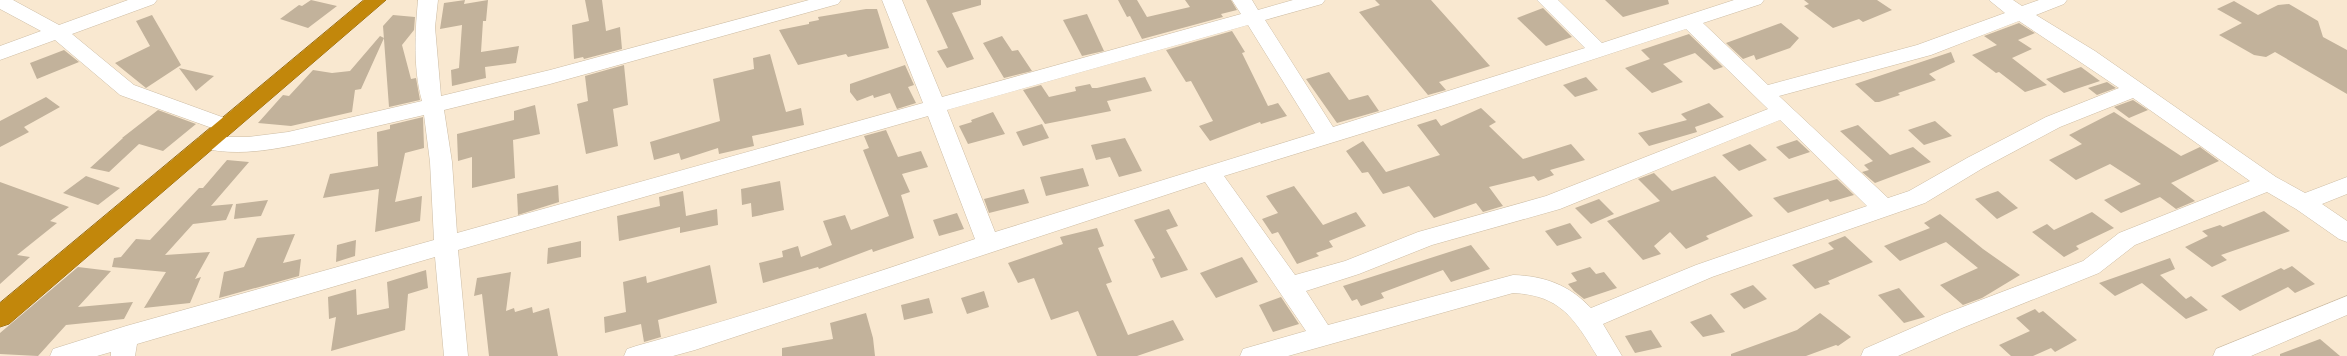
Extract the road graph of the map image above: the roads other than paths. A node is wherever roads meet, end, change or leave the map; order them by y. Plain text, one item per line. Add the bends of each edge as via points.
1 (92, 0) edge
2 (147, 0) edge
3 (376, 0) edge
4 (428, 0) edge
5 (831, 0) edge
6 (892, 0) edge
7 (1315, 0) edge
8 (1547, 0) edge
9 (1754, 0) edge
10 (1999, 0) edge
11 (2058, 0) edge
12 (0, 1) edge
13 (1247, 8) edge
14 (2022, 13) junction
15 (1689, 21) junction
16 (81, 23) junction
17 (56, 31) junction
18 (1597, 49) junction
19 (0, 53) edge
20 (2136, 89) junction
21 (1763, 93) junction
22 (434, 104) junction
23 (934, 107) junction
24 (1780, 110) junction
25 (226, 126) junction
26 (1328, 136) junction
27 (207, 142) junction
28 (1210, 172) junction
29 (2268, 183) junction
30 (2347, 185) edge
31 (2304, 203) junction
32 (1885, 209) junction
33 (2347, 233) edge
34 (988, 243) junction
35 (446, 245) junction
36 (1290, 286) junction
37 (2347, 304) edge
38 (0, 317) edge
39 (1587, 320) junction
40 (1321, 335) junction
41 (124, 346) edge
42 (62, 356) edge
43 (456, 356) edge
44 (636, 356) edge
45 (1252, 356) edge
46 (1610, 356) edge
47 (1873, 356) edge
48 (2225, 356) edge

1 - 16 street
2 - 16 street
3 - 25 highway
4 - 22 street via 425,27 429,90
5 - 22 street via 550,77
6 - 23 street
7 - 13 street
8 - 18 street
9 - 15 street
10 - 14 street
11 - 14 street
12 - 17 street
13 - 23 street
13 - 26 street
14 - 20 street
14 - 21 street via 1924,50
15 - 18 street
15 - 21 street
16 - 17 street
17 - 19 street
17 - 25 street via 127,90
18 - 26 street
20 - 29 street
20 - 32 street via 2053,122 1975,163 1918,197
21 - 24 street
22 - 27 street via 288,139 222,145
22 - 35 street via 441,162
23 - 34 street via 968,187
23 - 35 street
24 - 32 street
24 - 36 street via 1776,114 1552,203 1426,238 1351,268
25 - 27 highway
26 - 28 street
27 - 38 highway
28 - 34 street
28 - 36 street
29 - 31 street
29 - 47 street via 2127,239 2091,267 1952,321
30 - 31 street
31 - 33 street
32 - 39 street via 1704,271
34 - 44 street via 840,294
35 - 41 street
35 - 43 street
36 - 40 street
37 - 48 street
39 - 40 street via 1579,309 1558,293 1533,283 1513,284
39 - 46 street
40 - 45 street
41 - 42 street

